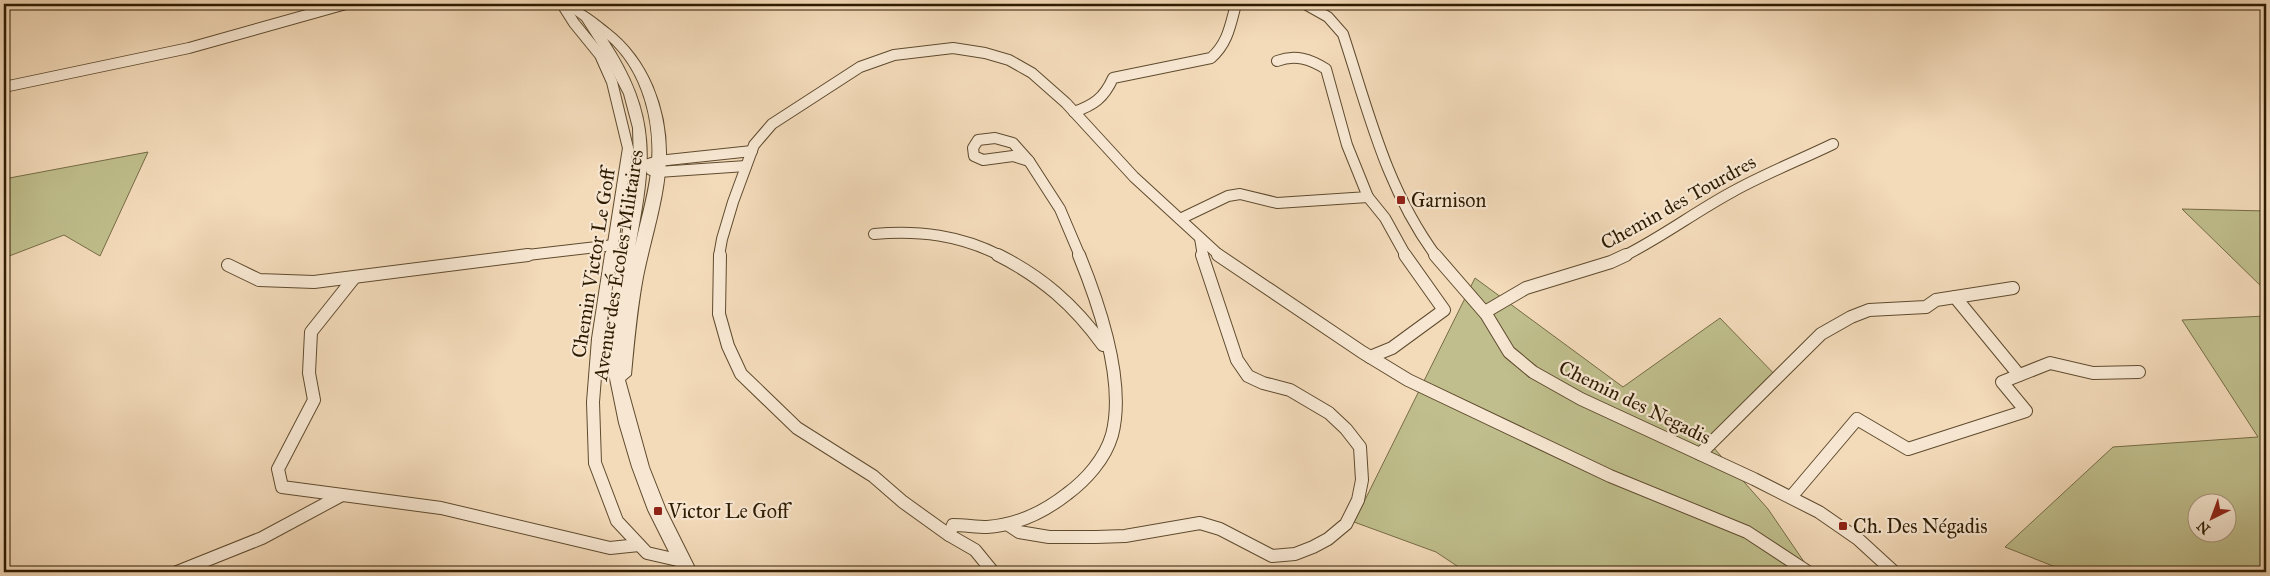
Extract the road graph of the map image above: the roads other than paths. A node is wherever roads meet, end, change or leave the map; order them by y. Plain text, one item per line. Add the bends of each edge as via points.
1 (346, 4) edge
2 (564, 4) edge
3 (1234, 4) edge
4 (1305, 4) edge
5 (587, 19) junction
6 (1277, 61) dead end
7 (4, 88) edge
8 (1074, 112) junction
9 (1833, 144) dead end
10 (752, 151) junction
11 (1029, 161) junction
12 (746, 166) junction
13 (639, 167) junction
14 (658, 167) junction
15 (1368, 197) junction
16 (1180, 219) junction
17 (874, 234) dead end
18 (1200, 238) junction
19 (614, 246) junction
20 (228, 265) dead end
21 (354, 278) junction
22 (2014, 288) dead end
23 (1955, 298) junction
24 (1485, 312) junction
25 (1109, 355) junction
26 (1370, 357) junction
27 (2139, 372) dead end
28 (2019, 375) junction
29 (620, 394) junction
30 (1700, 454) junction
31 (342, 495) junction
32 (1791, 497) junction
33 (1007, 524) junction
34 (949, 534) junction
35 (639, 545) junction
36 (685, 566) edge
37 (177, 572) edge
38 (992, 572) edge
39 (1808, 572) edge
40 (1894, 572) edge

1 - 7 street via 189,48
2 - 5 street, Avenue des Écoles Militaires
2 - 19 street, Chemin Victor Le Goff via 574,23 600,55 612,82 628,148
3 - 8 street via 1222,50 1211,58 1113,78 1106,96 1096,104
4 - 24 street, Chemin des Negadis via 1328,17 1343,34 1373,131 1401,200 1437,257
5 - 13 street, Avenue des Écoles Militaires via 616,63 626,85 636,114 641,146
5 - 14 street, Avenue des Écoles Militaires via 609,34 628,54 641,77 653,105 659,136
6 - 15 street via 1300,57 1317,62 1326,69 1347,145
8 - 10 street via 1032,73 1009,60 954,48 928,50 894,55 860,68 772,124
8 - 16 street via 1134,177
9 - 24 street, Chemin des Tourdres via 1735,190 1647,245 1610,262 1526,288
10 - 12 street
10 - 14 street
11 - 11 street via 1018,145 1008,139 992,137 978,140 972,148 974,156 983,160 1013,156
11 - 25 street via 1059,208 1081,256
12 - 14 street
12 - 34 street via 722,239 718,265 719,314 728,346 741,374 797,428 873,476
13 - 14 street
13 - 29 street, Avenue des Écoles Militaires via 615,320 614,361
14 - 29 street, Avenue des Écoles Militaires via 637,268
15 - 16 street via 1277,203 1240,194 1228,196
15 - 26 street via 1385,218 1412,267 1444,310 1392,348
16 - 18 street
17 - 25 street via 930,233 1001,255 1051,287 1072,306
18 - 26 street via 1223,259
18 - 33 street via 1202,254 1237,360 1248,376 1290,390 1329,413 1360,447 1361,486 1346,524 1313,547 1295,554 1272,556 1220,529 1200,523 1125,536 1096,537 1049,537 1019,532
19 - 21 street via 412,268
19 - 35 street, Chemin Victor Le Goff via 598,339 593,393 595,463 617,521
20 - 21 street via 259,280 314,282
21 - 31 street via 311,332 309,374 314,400 278,469 282,487
22 - 23 street
23 - 28 street
23 - 30 street via 1936,300 1926,307 1869,310 1821,334
24 - 30 street, Chemin des Negadis via 1503,344 1538,375 1582,400
25 - 33 street via 1116,384 1116,415 1112,436 1098,465 1058,502
26 - 39 street via 1408,380 1610,476 1747,532
27 - 28 street via 2094,373 2050,363
28 - 32 street via 2002,382 2026,411 1908,449 1857,419
29 - 36 street, Avenue des Écoles Militaires via 639,467
30 - 32 street, Chemin des Negadis
31 - 35 street via 441,508 610,548
31 - 37 street via 298,523 254,544
32 - 40 street, Chemin des Negadis via 1842,526
33 - 34 street via 953,525
34 - 38 street via 974,550
35 - 36 street, Chemin Victor Le Goff via 647,553

